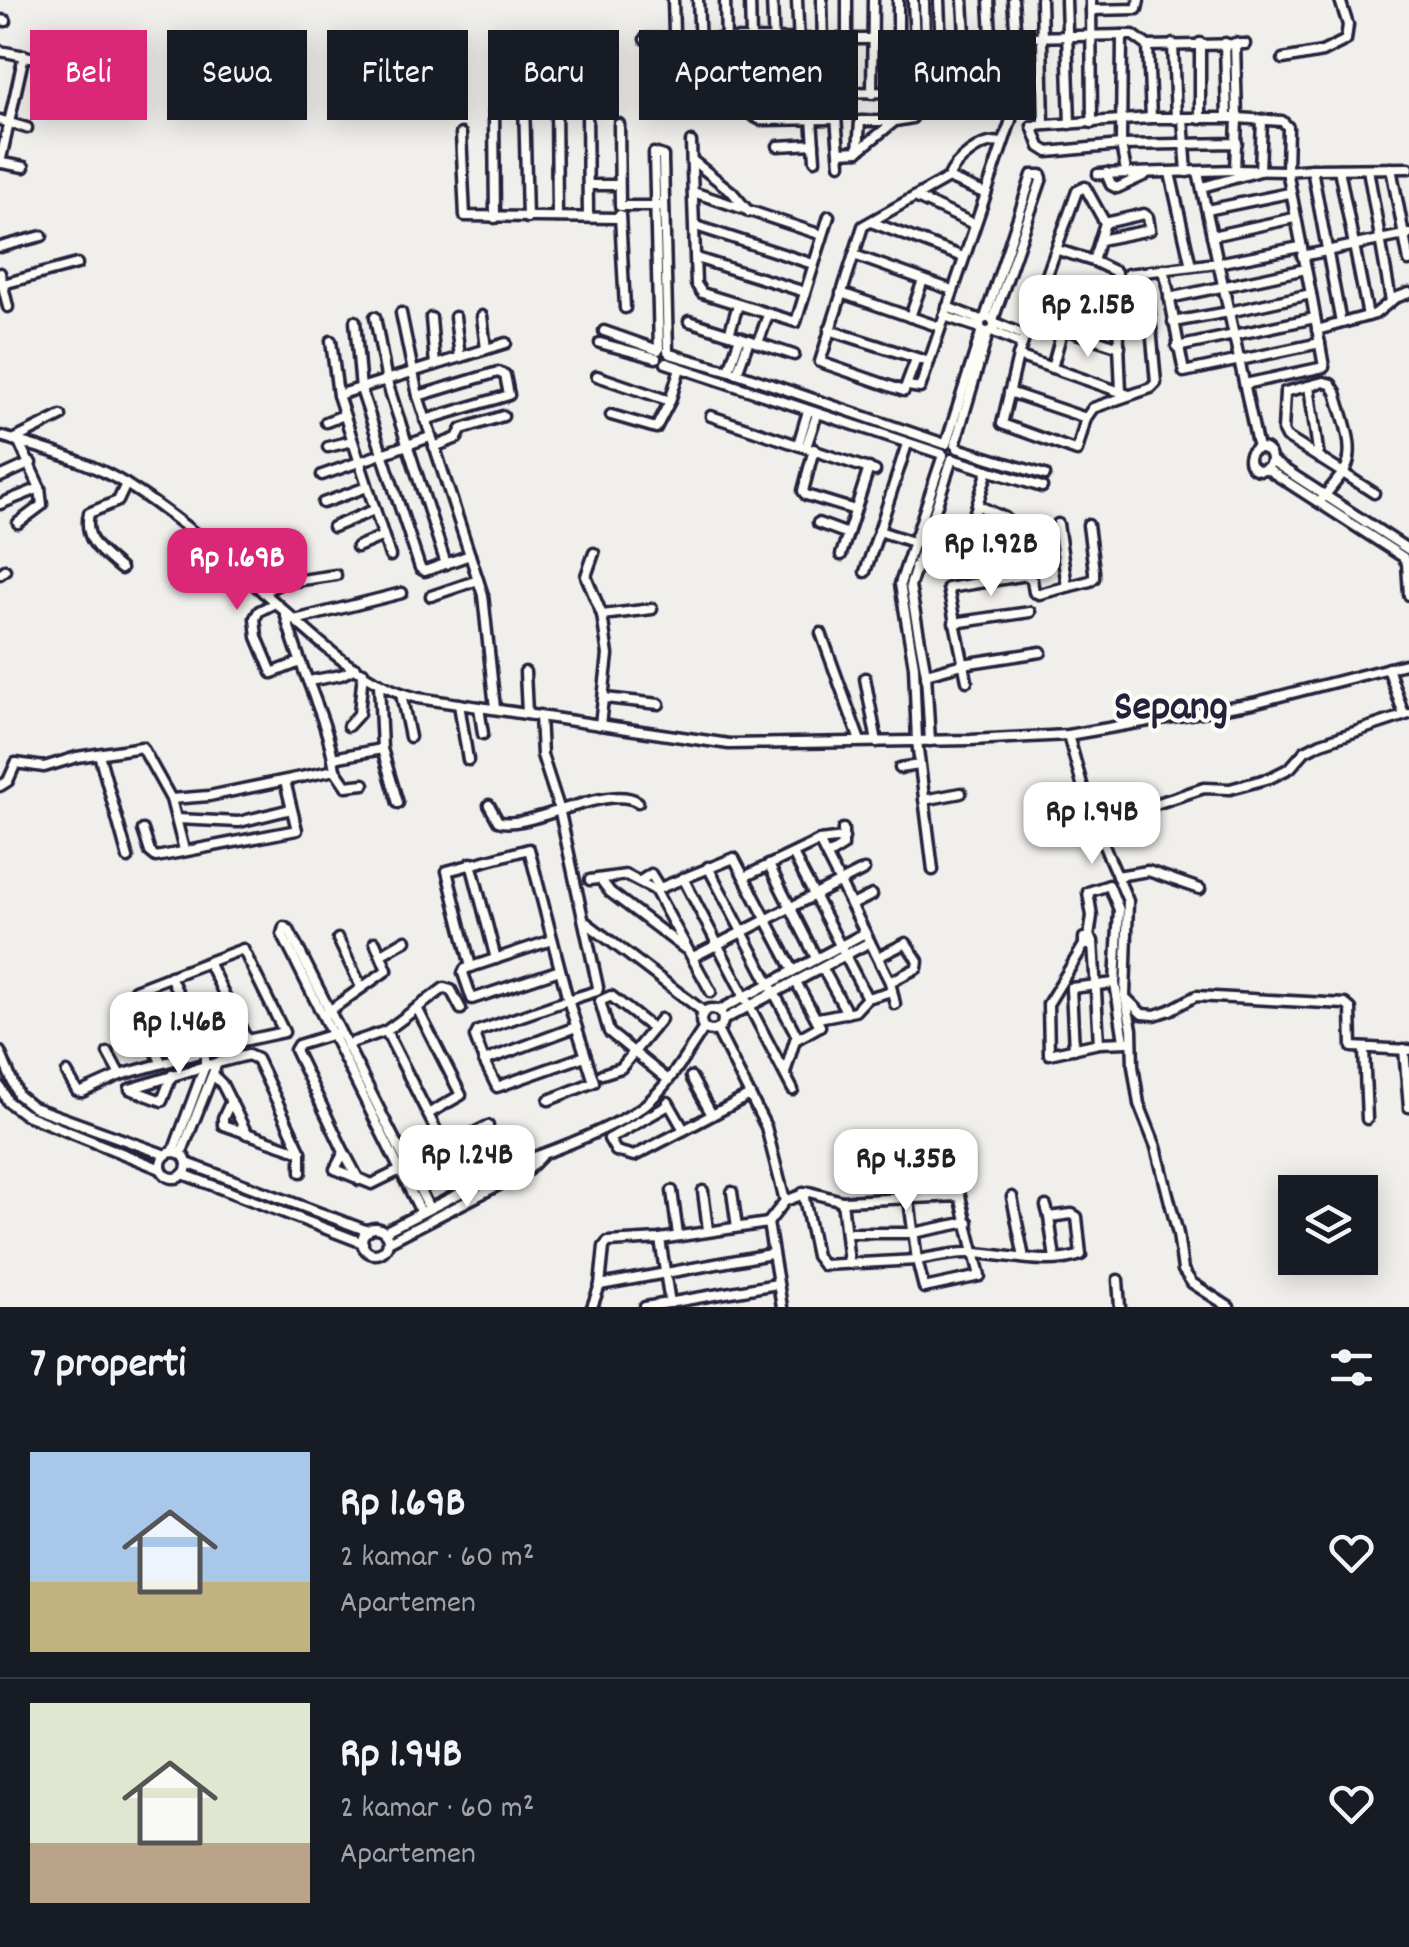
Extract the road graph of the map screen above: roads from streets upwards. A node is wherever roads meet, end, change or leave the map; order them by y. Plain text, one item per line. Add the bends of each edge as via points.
1 (673, 0) edge
2 (698, 0) edge
3 (725, 0) edge
4 (750, 0) edge
5 (772, 0) edge
6 (797, 0) edge
7 (822, 0) edge
8 (846, 0) edge
9 (873, 0) edge
10 (898, 0) edge
11 (912, 0) edge
12 (924, 0) edge
13 (939, 0) edge
14 (963, 0) edge
15 (990, 0) edge
16 (1013, 0) edge
17 (1040, 0) edge
18 (1066, 0) edge
19 (1139, 0) edge
20 (1340, 0) edge
21 (1091, 5) edge
22 (674, 30) edge
23 (700, 30) edge
24 (726, 30) edge
25 (750, 30) edge
26 (774, 30) edge
27 (799, 30) edge
28 (823, 30) edge
29 (847, 30) edge
30 (899, 30) edge
31 (913, 30) edge
32 (926, 30) edge
33 (940, 30) edge
34 (964, 30) edge
35 (991, 30) edge
36 (1015, 30) edge
37 (1090, 36) junction
38 (1122, 36) junction
39 (1036, 38) edge
40 (1042, 38) junction
41 (1066, 38) junction
42 (858, 41) edge
43 (874, 41) junction
44 (878, 41) edge
45 (1200, 43) junction
46 (1172, 44) junction
47 (1148, 46) junction
48 (0, 51) edge
49 (24, 56) junction
50 (30, 57) edge
51 (1284, 59) dead end
52 (872, 94) junction
53 (878, 94) edge
54 (858, 95) edge
55 (1151, 118) junction
56 (1232, 118) junction
57 (1180, 119) junction
58 (1200, 119) junction
59 (0, 120) edge
60 (494, 120) edge
61 (525, 120) edge
62 (556, 120) edge
63 (586, 120) edge
64 (812, 120) edge
65 (835, 120) edge
66 (901, 120) edge
67 (1010, 120) dead end
68 (1262, 120) junction
69 (895, 121) junction
70 (1122, 121) junction
71 (11, 122) junction
72 (1092, 123) junction
73 (620, 124) dead end
74 (1044, 124) junction
75 (1070, 124) junction
76 (27, 128) dead end
77 (462, 134) dead end
78 (690, 142) dead end
79 (1001, 143) junction
80 (1237, 143) junction
81 (814, 144) junction
82 (1184, 144) junction
83 (1122, 145) junction
84 (778, 146) dead end
85 (858, 151) junction
86 (840, 152) junction
87 (692, 160) junction
88 (815, 160) dead end
89 (1, 163) edge
90 (840, 164) dead end
91 (24, 167) dead end
92 (1392, 168) junction
93 (1409, 168) edge
94 (1312, 169) junction
95 (1340, 169) junction
96 (1368, 169) junction
97 (1235, 170) junction
98 (1126, 171) junction
99 (1260, 171) junction
100 (1287, 171) junction
101 (1186, 172) junction
102 (1198, 172) junction
103 (1150, 173) junction
104 (1170, 173) junction
105 (948, 178) junction
106 (589, 185) junction
107 (619, 185) junction
108 (1202, 187) junction
109 (693, 192) junction
110 (984, 193) junction
111 (1289, 193) junction
112 (917, 198) junction
113 (620, 206) junction
114 (658, 206) junction
115 (1207, 210) junction
116 (749, 212) junction
117 (588, 216) junction
118 (828, 216) dead end
119 (496, 218) junction
120 (527, 218) junction
121 (557, 218) junction
122 (620, 218) junction
123 (1294, 218) junction
124 (871, 222) junction
125 (1105, 223) junction
126 (974, 224) junction
127 (696, 226) junction
128 (1406, 234) edge
129 (822, 235) junction
130 (42, 236) dead end
131 (1212, 236) junction
132 (1100, 240) junction
133 (1381, 240) junction
134 (1354, 245) junction
135 (0, 248) edge
136 (1058, 250) junction
137 (1328, 250) junction
138 (1301, 252) junction
139 (854, 255) junction
140 (963, 257) junction
141 (696, 258) junction
142 (1093, 261) junction
143 (1409, 261) edge
144 (1217, 263) junction
145 (77, 264) dead end
146 (814, 264) junction
147 (1190, 266) junction
148 (1164, 270) junction
149 (1306, 270) junction
150 (0, 273) edge
151 (1128, 274) dead end
152 (922, 280) junction
153 (3, 284) junction
154 (1046, 284) junction
155 (1224, 287) junction
156 (1117, 289) junction
157 (952, 290) junction
158 (806, 292) junction
159 (1409, 293) edge
160 (841, 294) junction
161 (1311, 294) junction
162 (1169, 298) junction
163 (1391, 300) junction
164 (738, 305) junction
165 (1119, 306) junction
166 (8, 307) dead end
167 (625, 308) dead end
168 (401, 312) dead end
169 (945, 312) junction
170 (1229, 312) junction
171 (768, 315) junction
172 (482, 316) dead end
173 (910, 316) junction
174 (1368, 316) junction
175 (375, 317) dead end
176 (431, 318) dead end
177 (454, 318) dead end
178 (1316, 318) junction
179 (1033, 319) junction
180 (689, 320) dead end
181 (354, 321) dead end
182 (1173, 322) junction
183 (1341, 323) junction
184 (987, 325) junction
185 (940, 327) junction
186 (1064, 328) junction
187 (829, 330) junction
188 (1317, 330) junction
189 (604, 331) dead end
190 (729, 334) junction
191 (1234, 336) junction
192 (749, 340) junction
193 (1024, 340) junction
194 (331, 341) dead end
195 (506, 343) dead end
196 (600, 343) dead end
197 (1320, 344) junction
198 (1120, 347) junction
199 (1177, 347) junction
200 (486, 349) junction
201 (663, 354) junction
202 (794, 355) dead end
203 (1018, 356) junction
204 (460, 357) junction
205 (916, 359) junction
206 (1240, 360) junction
207 (929, 362) junction
208 (435, 364) junction
209 (680, 368) junction
210 (1052, 368) junction
211 (733, 371) junction
212 (412, 372) junction
213 (597, 376) dead end
214 (386, 382) junction
215 (1245, 384) junction
216 (908, 386) junction
217 (1309, 386) junction
218 (362, 389) junction
219 (1009, 392) junction
220 (1125, 393) junction
221 (338, 395) junction
222 (418, 396) junction
223 (670, 401) junction
224 (812, 412) junction
225 (344, 415) junction
226 (611, 415) dead end
227 (61, 416) dead end
228 (503, 416) dead end
229 (712, 416) dead end
230 (1086, 418) junction
231 (425, 420) junction
232 (326, 422) dead end
233 (0, 436) edge
234 (430, 437) junction
235 (1286, 437) junction
236 (16, 441) junction
237 (352, 441) junction
238 (407, 444) junction
239 (908, 444) junction
240 (951, 445) junction
241 (328, 447) dead end
242 (434, 447) junction
243 (806, 447) junction
244 (1258, 448) junction
245 (383, 452) junction
246 (947, 457) junction
247 (1319, 458) junction
248 (1269, 460) junction
249 (359, 461) junction
250 (31, 463) junction
251 (988, 470) junction
252 (1343, 473) junction
253 (1044, 474) dead end
254 (322, 475) dead end
255 (0, 477) edge
256 (126, 484) junction
257 (367, 487) junction
258 (1042, 487) dead end
259 (40, 488) junction
260 (1374, 493) dead end
261 (1322, 499) junction
262 (323, 502) dead end
263 (0, 504) edge
264 (977, 505) junction
265 (374, 510) junction
266 (855, 510) junction
267 (818, 523) dead end
268 (18, 524) dead end
269 (1058, 524) dead end
270 (1088, 525) dead end
271 (970, 526) junction
272 (334, 527) dead end
273 (879, 531) junction
274 (848, 534) junction
275 (383, 536) junction
276 (917, 544) junction
277 (207, 546) junction
278 (357, 546) dead end
279 (1409, 550) edge
280 (594, 552) dead end
281 (841, 554) dead end
282 (390, 556) dead end
283 (470, 556) junction
284 (1020, 556) dead end
285 (222, 558) junction
286 (174, 561) dead end
287 (959, 563) junction
288 (446, 564) junction
289 (915, 567) junction
290 (121, 568) dead end
291 (214, 571) dead end
292 (864, 572) dead end
293 (336, 575) dead end
294 (1409, 576) edge
295 (478, 580) junction
296 (1067, 587) junction
297 (263, 592) junction
298 (402, 593) dead end
299 (1409, 595) edge
300 (431, 596) dead end
301 (274, 602) junction
302 (652, 609) dead end
303 (285, 612) junction
304 (910, 612) junction
305 (1030, 612) dead end
306 (602, 615) junction
307 (296, 620) junction
308 (954, 623) junction
309 (821, 633) dead end
310 (1041, 652) dead end
311 (300, 662) junction
312 (1409, 663) edge
313 (963, 664) junction
314 (1388, 668) junction
315 (359, 670) junction
316 (525, 672) dead end
317 (926, 674) junction
318 (865, 678) dead end
319 (310, 681) junction
320 (966, 681) dead end
321 (379, 682) junction
322 (928, 688) junction
323 (916, 689) junction
324 (401, 694) junction
325 (606, 698) junction
326 (459, 704) junction
327 (659, 704) dead end
328 (479, 707) junction
329 (496, 708) junction
330 (917, 710) junction
331 (928, 711) junction
332 (527, 713) junction
333 (1406, 714) edge
334 (540, 715) junction
335 (600, 724) junction
336 (348, 726) dead end
337 (483, 734) dead end
338 (1068, 735) junction
339 (410, 737) dead end
340 (860, 741) junction
341 (917, 741) junction
342 (930, 741) junction
343 (877, 742) junction
344 (382, 749) junction
345 (99, 754) junction
346 (333, 758) junction
347 (468, 760) dead end
348 (919, 766) junction
349 (900, 768) dead end
350 (335, 770) junction
351 (285, 781) junction
352 (364, 784) dead end
353 (0, 786) edge
354 (960, 793) dead end
355 (171, 799) junction
356 (924, 800) junction
357 (638, 802) dead end
358 (398, 803) dead end
359 (1087, 803) junction
360 (489, 806) dead end
361 (559, 808) junction
362 (291, 809) junction
363 (177, 819) junction
364 (1030, 822) dead end
365 (1096, 829) junction
366 (143, 830) dead end
367 (819, 842) junction
368 (184, 850) junction
369 (793, 854) junction
370 (828, 856) junction
371 (128, 858) dead end
372 (472, 863) junction
373 (768, 865) junction
374 (708, 867) junction
375 (864, 870) dead end
376 (934, 870) dead end
377 (1117, 876) junction
378 (683, 878) junction
379 (744, 878) junction
380 (590, 880) dead end
381 (601, 880) junction
382 (840, 882) junction
383 (657, 888) junction
384 (1200, 889) dead end
385 (872, 894) dead end
386 (815, 896) junction
387 (852, 906) junction
388 (791, 909) junction
389 (583, 920) junction
390 (766, 921) junction
391 (742, 933) junction
392 (868, 938) junction
393 (338, 939) dead end
394 (406, 940) dead end
395 (552, 940) junction
396 (375, 942) dead end
397 (1088, 942) junction
398 (716, 946) junction
399 (840, 946) junction
400 (382, 954) junction
401 (690, 954) junction
402 (846, 956) junction
403 (878, 957) junction
404 (816, 958) junction
405 (496, 959) junction
406 (208, 962) junction
407 (471, 967) junction
408 (823, 969) junction
409 (560, 970) junction
410 (793, 970) junction
411 (170, 976) junction
412 (796, 982) junction
413 (1115, 983) junction
414 (1095, 985) junction
415 (891, 986) junction
416 (361, 987) junction
417 (771, 988) junction
418 (1072, 988) junction
419 (1056, 990) junction
420 (711, 992) dead end
421 (1125, 996) junction
422 (867, 998) junction
423 (568, 1000) junction
424 (745, 1002) junction
425 (895, 1004) dead end
426 (417, 1008) junction
427 (461, 1009) dead end
428 (326, 1012) junction
429 (704, 1012) junction
430 (847, 1014) junction
431 (721, 1016) junction
432 (818, 1018) junction
433 (661, 1019) dead end
434 (576, 1027) junction
435 (704, 1028) junction
436 (654, 1029) junction
437 (717, 1030) junction
438 (386, 1031) junction
439 (337, 1034) junction
440 (798, 1038) junction
441 (247, 1040) junction
442 (1128, 1042) junction
443 (1099, 1043) junction
444 (348, 1044) junction
445 (1074, 1049) junction
446 (1364, 1049) junction
447 (1407, 1050) edge
448 (0, 1052) edge
449 (205, 1052) junction
450 (108, 1053) dead end
451 (635, 1053) junction
452 (584, 1056) junction
453 (484, 1061) junction
454 (161, 1062) junction
455 (217, 1063) junction
456 (204, 1066) junction
457 (67, 1073) dead end
458 (784, 1073) junction
459 (120, 1074) junction
460 (213, 1074) junction
461 (602, 1074) dead end
462 (172, 1075) junction
463 (691, 1077) dead end
464 (666, 1080) junction
465 (202, 1086) junction
466 (0, 1087) edge
467 (793, 1090) dead end
468 (750, 1094) junction
469 (549, 1100) dead end
470 (231, 1101) junction
471 (1409, 1108) edge
472 (428, 1114) junction
473 (712, 1115) junction
474 (1366, 1120) dead end
475 (488, 1126) dead end
476 (684, 1130) junction
477 (248, 1134) junction
478 (445, 1148) junction
479 (302, 1152) junction
480 (344, 1152) junction
481 (176, 1156) junction
482 (541, 1157) junction
483 (161, 1168) junction
484 (404, 1169) junction
485 (301, 1172) dead end
486 (183, 1174) junction
487 (359, 1180) junction
488 (672, 1190) dead end
489 (703, 1190) dead end
490 (732, 1192) dead end
491 (804, 1193) junction
492 (1012, 1197) dead end
493 (784, 1199) junction
494 (909, 1200) junction
495 (842, 1201) junction
496 (1046, 1206) dead end
497 (425, 1210) junction
498 (1049, 1217) junction
499 (968, 1222) junction
500 (768, 1223) junction
501 (738, 1226) junction
502 (708, 1230) junction
503 (368, 1231) junction
504 (384, 1232) junction
505 (846, 1233) junction
506 (913, 1233) junction
507 (678, 1235) junction
508 (660, 1239) junction
509 (388, 1242) junction
510 (363, 1243) junction
511 (976, 1253) junction
512 (770, 1254) junction
513 (1024, 1258) junction
514 (1055, 1259) junction
515 (917, 1260) junction
516 (849, 1264) junction
517 (666, 1272) junction
518 (1118, 1280) dead end
519 (777, 1284) junction
520 (600, 1285) junction
521 (670, 1304) edge
522 (592, 1307) edge
523 (645, 1307) edge
524 (782, 1307) edge
525 (1120, 1307) edge
526 (1229, 1307) edge

1 - 22 street
2 - 23 street
3 - 24 street
4 - 25 street
5 - 26 street
6 - 27 street
7 - 28 street
8 - 29 street
9 - 43 street
10 - 30 street
11 - 31 street
12 - 32 street
13 - 33 street
14 - 34 street
15 - 35 street
16 - 36 street
17 - 40 street
18 - 41 street
19 - 21 street via 1137,9
20 - 51 street via 1346,40
21 - 37 street
37 - 38 street
37 - 41 street
37 - 72 street
38 - 47 street
38 - 70 street
39 - 40 street
40 - 41 street
40 - 74 street
41 - 75 street
42 - 43 street
43 - 44 street
43 - 52 street
45 - 46 street
45 - 56 street via 1235,43
45 - 58 street
46 - 47 street
46 - 57 street
47 - 55 street
48 - 49 street
49 - 50 street
49 - 71 street
52 - 53 street
52 - 54 street
55 - 57 street
55 - 70 street
56 - 58 street
56 - 68 street
56 - 80 street
57 - 58 street
57 - 82 street
59 - 71 street
60 - 119 street
61 - 120 street
62 - 121 street
63 - 106 street
64 - 81 street
65 - 86 street
66 - 69 street
67 - 79 street
68 - 99 street
68 - 100 street via 1287,124
69 - 85 street
69 - 85 street via 860,121
70 - 72 street
70 - 83 street
71 - 76 street
71 - 89 street
72 - 75 street
73 - 107 street
74 - 75 street
74 - 83 street via 1031,130 1048,152
77 - 119 street via 464,214
78 - 87 street
79 - 105 street via 990,142 956,162
79 - 110 street
80 - 82 street
80 - 97 street
81 - 84 street
81 - 88 street
82 - 83 street
82 - 101 street
83 - 98 street
85 - 86 street
86 - 90 street
87 - 109 street
87 - 116 street
89 - 91 street
92 - 93 street
92 - 96 street
92 - 128 street
94 - 95 street
94 - 100 street
94 - 137 street
95 - 96 street
95 - 134 street
96 - 133 street
97 - 99 street
97 - 102 street
98 - 103 street
98 - 103 street via 1102,174 1117,188
99 - 100 street
99 - 108 street
100 - 111 street
101 - 102 street
101 - 104 street
102 - 108 street
103 - 104 street
104 - 147 street
105 - 110 street
105 - 112 street
106 - 107 street
106 - 117 street
107 - 113 street
108 - 115 street
109 - 116 street
109 - 127 street
110 - 126 street
111 - 115 street
111 - 123 street
112 - 124 street
112 - 126 street
113 - 114 street
113 - 122 street
114 - 114 street via 654,153 663,156
114 - 201 street
115 - 131 street
116 - 129 street
117 - 121 street
117 - 122 street
118 - 129 street
119 - 120 street
120 - 121 street
122 - 167 street
123 - 131 street
123 - 138 street
124 - 139 street via 862,226
124 - 140 street
125 - 132 street
125 - 132 street via 1144,214 1150,230
125 - 136 street via 1081,188
126 - 140 street
127 - 141 street
127 - 146 street
128 - 133 street
128 - 143 street
129 - 146 street
130 - 135 street
131 - 144 street
132 - 142 street
133 - 134 street
133 - 163 street
134 - 137 street
134 - 174 street
136 - 142 street
136 - 154 street
137 - 138 street
137 - 183 street
138 - 144 street
138 - 149 street
139 - 152 street
139 - 160 street
140 - 157 street
141 - 158 street
141 - 164 street via 697,290
142 - 156 street via 1114,270
144 - 147 street
144 - 155 street
145 - 153 street
146 - 158 street
147 - 148 street
148 - 151 street
148 - 162 street
149 - 155 street
149 - 161 street
150 - 153 street
152 - 157 street
152 - 173 street
153 - 166 street
154 - 165 street
154 - 179 street
155 - 162 street
155 - 170 street
156 - 165 street
156 - 220 street via 1148,294 1156,383
157 - 169 street
158 - 171 street via 796,322
159 - 163 street
160 - 173 street
160 - 187 street
161 - 170 street
161 - 178 street
162 - 182 street
163 - 174 street
164 - 171 street
164 - 190 street
165 - 198 street
168 - 212 street
169 - 184 street
169 - 185 street
170 - 182 street
170 - 191 street
171 - 192 street
172 - 200 street
173 - 185 street
174 - 183 street
175 - 214 street
176 - 208 street
177 - 204 street
178 - 188 street
178 - 191 street
179 - 186 street
179 - 193 street
180 - 190 street
181 - 218 street
182 - 199 street
183 - 188 street
184 - 184 street via 1032,174 1041,174 1042,178
184 - 193 street
184 - 240 street
185 - 207 street
186 - 198 street
186 - 210 street
187 - 205 street
187 - 216 street via 822,365 902,391
188 - 197 street
189 - 201 street
190 - 192 street
191 - 199 street
191 - 206 street
192 - 202 street
192 - 211 street
193 - 203 street
194 - 221 street
195 - 200 street
196 - 201 street
197 - 206 street
197 - 215 street via 1322,369
198 - 220 street
199 - 206 street via 1184,372
200 - 204 street
201 - 209 street
201 - 211 street
203 - 210 street
203 - 219 street
204 - 208 street
205 - 207 street
205 - 216 street
206 - 215 street
207 - 216 street via 921,386
208 - 212 street
209 - 223 street
209 - 224 street
210 - 220 street
211 - 240 street
212 - 214 street
212 - 222 street
213 - 223 street
214 - 218 street
214 - 238 street
215 - 244 street
217 - 235 street via 1284,394
217 - 247 street
217 - 252 street via 1328,383 1336,392 1350,450
218 - 221 street
218 - 245 street
219 - 230 street
219 - 230 street via 1004,426 1074,451
220 - 230 street
221 - 225 street
222 - 231 street
222 - 231 street via 505,375 509,395
223 - 226 street via 654,429
224 - 239 street
224 - 243 street
225 - 232 street
225 - 237 street
227 - 236 street
228 - 242 street
229 - 243 street
231 - 234 street
233 - 236 street
234 - 238 street
234 - 242 street
235 - 247 street
235 - 248 street
236 - 250 street
236 - 256 street
237 - 241 street
237 - 249 street
238 - 245 street
238 - 288 street
239 - 246 street
239 - 273 street
240 - 246 street
240 - 246 street via 957,454
240 - 253 street
242 - 283 street
243 - 266 street via 803,491
243 - 266 street via 872,470
244 - 248 street
244 - 248 street via 1251,466 1258,470
245 - 249 street
245 - 288 street via 420,568
246 - 251 street
246 - 276 street
247 - 252 street
248 - 261 street
249 - 254 street
249 - 257 street
250 - 255 street
250 - 259 street
251 - 258 street
251 - 264 street
252 - 260 street
252 - 261 street
256 - 277 street
256 - 290 street via 118,501 89,513 87,526 97,548
257 - 262 street
257 - 265 street
259 - 263 street
259 - 268 street via 42,504
261 - 279 street
261 - 294 street via 1402,557
264 - 271 street
264 - 271 street via 1005,520
265 - 272 street
265 - 275 street
266 - 274 street
267 - 274 street
269 - 296 street
270 - 296 street via 1094,578
271 - 287 street
273 - 276 street
273 - 292 street
274 - 281 street
275 - 278 street
275 - 282 street
276 - 289 street
276 - 304 street via 900,584
277 - 285 street
277 - 286 street
280 - 306 street via 586,576
283 - 288 street
283 - 295 street
284 - 287 street
285 - 291 street
285 - 297 street
287 - 289 street
289 - 304 street
293 - 297 street
294 - 299 street
295 - 300 street
295 - 329 street
296 - 308 street via 1036,593 1027,575 952,586 947,592
297 - 301 street
298 - 307 street
301 - 303 street
301 - 311 street via 255,618 267,665 272,673
302 - 306 street
303 - 307 street
303 - 311 street
304 - 317 street
304 - 323 street
305 - 308 street
306 - 325 street
307 - 315 street
308 - 313 street
309 - 340 street
310 - 313 street
311 - 319 street
312 - 314 street
313 - 317 street
313 - 320 street
314 - 333 street
314 - 338 street via 1254,704
315 - 319 street
315 - 321 street
315 - 336 street via 359,714
316 - 332 street
317 - 322 street
318 - 343 street
319 - 346 street
321 - 324 street
321 - 344 street
322 - 323 street
322 - 331 street
323 - 330 street
324 - 326 street
324 - 339 street
325 - 327 street
325 - 335 street
326 - 328 street
326 - 347 street
328 - 329 street
328 - 337 street
329 - 332 street
330 - 331 street
330 - 341 street
331 - 342 street
332 - 334 street
333 - 365 street via 1321,743 1270,778 1204,788
334 - 335 street
334 - 361 street via 542,754
335 - 340 street via 730,744
338 - 342 street
338 - 359 street
340 - 343 street
341 - 342 street
341 - 343 street
341 - 348 street
344 - 346 street
344 - 358 street
345 - 353 street via 44,767 16,763
345 - 355 street via 142,747
345 - 371 street
346 - 350 street
348 - 349 street
348 - 356 street
350 - 351 street
350 - 352 street via 346,786
351 - 355 street
351 - 362 street
354 - 356 street
355 - 363 street
356 - 376 street
357 - 361 street via 625,796
359 - 364 street
359 - 365 street
360 - 361 street via 508,824
361 - 389 street
362 - 363 street via 234,822
362 - 368 street via 297,830
363 - 368 street
365 - 377 street
366 - 368 street via 153,856
367 - 369 street
367 - 370 street
367 - 370 street via 844,834 843,846
369 - 373 street
369 - 386 street
370 - 382 street
372 - 395 street via 529,849
372 - 405 street
372 - 407 street via 447,871
373 - 379 street
373 - 388 street
374 - 378 street
374 - 379 street via 734,858
374 - 391 street
375 - 382 street
377 - 384 street via 1148,871
377 - 421 street via 1129,906
378 - 383 street
378 - 398 street
379 - 390 street
380 - 381 street
381 - 383 street via 626,874
381 - 401 street
382 - 386 street
382 - 387 street
383 - 401 street
385 - 387 street
386 - 388 street
386 - 399 street
387 - 392 street
388 - 390 street
388 - 404 street
389 - 423 street via 598,989
389 - 429 street
390 - 391 street
390 - 410 street
391 - 398 street
391 - 417 street
392 - 399 street
392 - 402 street
392 - 403 street
393 - 416 street
394 - 400 street
395 - 405 street
395 - 409 street
396 - 400 street
397 - 413 street via 1088,892 1109,884 1119,910
397 - 414 street
397 - 419 street
398 - 401 street
398 - 424 street
399 - 402 street
399 - 404 street
400 - 416 street via 387,970
401 - 420 street
402 - 408 street
402 - 422 street
403 - 415 street
403 - 415 street via 906,944 918,962
404 - 410 street
405 - 407 street
406 - 411 street
406 - 441 street
406 - 441 street via 243,949 284,1032
407 - 409 street via 463,973 472,999
408 - 412 street
408 - 430 street
409 - 423 street
410 - 417 street
411 - 449 street
411 - 454 street via 133,994
412 - 417 street
412 - 432 street
413 - 414 street
413 - 442 street
414 - 418 street
414 - 443 street
415 - 422 street
415 - 425 street
416 - 428 street
417 - 424 street
417 - 440 street
418 - 419 street
418 - 445 street
419 - 445 street via 1048,1006 1049,1054
421 - 442 street
421 - 446 street via 1142,1014 1196,996 1349,1006 1350,1044
422 - 430 street
423 - 434 street
423 - 453 street via 476,1032
424 - 431 street
424 - 458 street
426 - 427 street via 448,988
426 - 438 street
426 - 472 street via 461,1095
428 - 428 street via 282,934 284,927 290,930
428 - 439 street
429 - 431 street
429 - 435 street
430 - 432 street
431 - 437 street
432 - 440 street via 819,1028
433 - 436 street
434 - 452 street
434 - 453 street
435 - 437 street
435 - 464 street
436 - 451 street
436 - 451 street via 611,996 600,1001 608,1032
437 - 468 street
438 - 444 street
438 - 472 street
439 - 444 street
439 - 480 street via 295,1050
439 - 484 street
440 - 458 street
441 - 449 street
442 - 443 street
442 - 526 street via 1186,1278
443 - 445 street
444 - 484 street
446 - 447 street
446 - 474 street
447 - 471 street
448 - 481 street via 24,1101
449 - 454 street
449 - 456 street
450 - 459 street
451 - 461 street via 621,1068
451 - 464 street
452 - 453 street via 502,1086 494,1084
452 - 469 street via 594,1082
454 - 459 street
455 - 456 street
455 - 460 street
455 - 479 street via 257,1059
456 - 462 street
456 - 465 street
457 - 459 street via 82,1092
458 - 467 street
460 - 465 street
460 - 470 street
462 - 462 street via 162,1101 129,1088 130,1086
463 - 473 street
464 - 482 street via 637,1110
465 - 481 street
466 - 483 street via 24,1114
468 - 473 street
468 - 493 street via 766,1127
470 - 477 street
470 - 477 street via 224,1125
472 - 478 street
473 - 476 street
475 - 478 street
476 - 476 street via 632,1157 608,1141 668,1104
477 - 479 street
478 - 484 street
479 - 485 street
480 - 487 street
480 - 487 street via 336,1169
481 - 483 street
481 - 486 street
481 - 503 street
482 - 497 street
482 - 509 street via 528,1170
483 - 486 street via 173,1178
484 - 487 street via 372,1184
484 - 497 street
486 - 510 street
488 - 507 street
489 - 502 street
490 - 501 street
491 - 493 street
491 - 495 street
491 - 516 street via 818,1260
492 - 513 street
493 - 500 street
494 - 495 street
494 - 499 street via 956,1194
494 - 506 street
495 - 505 street
496 - 498 street
497 - 504 street
498 - 514 street
498 - 514 street via 1075,1214 1082,1250 1076,1258
499 - 506 street
499 - 511 street
500 - 501 street
500 - 512 street
501 - 502 street
502 - 507 street
503 - 504 street
503 - 510 street
504 - 509 street
505 - 506 street
505 - 516 street
506 - 515 street
507 - 508 street
508 - 517 street
508 - 520 street via 608,1242
509 - 510 street via 376,1254
511 - 513 street
511 - 515 street
511 - 515 street via 977,1279 927,1288
512 - 517 street
512 - 519 street
513 - 514 street
515 - 516 street
517 - 520 street
517 - 521 street
518 - 525 street
519 - 521 street
519 - 524 street
520 - 522 street
521 - 523 street

